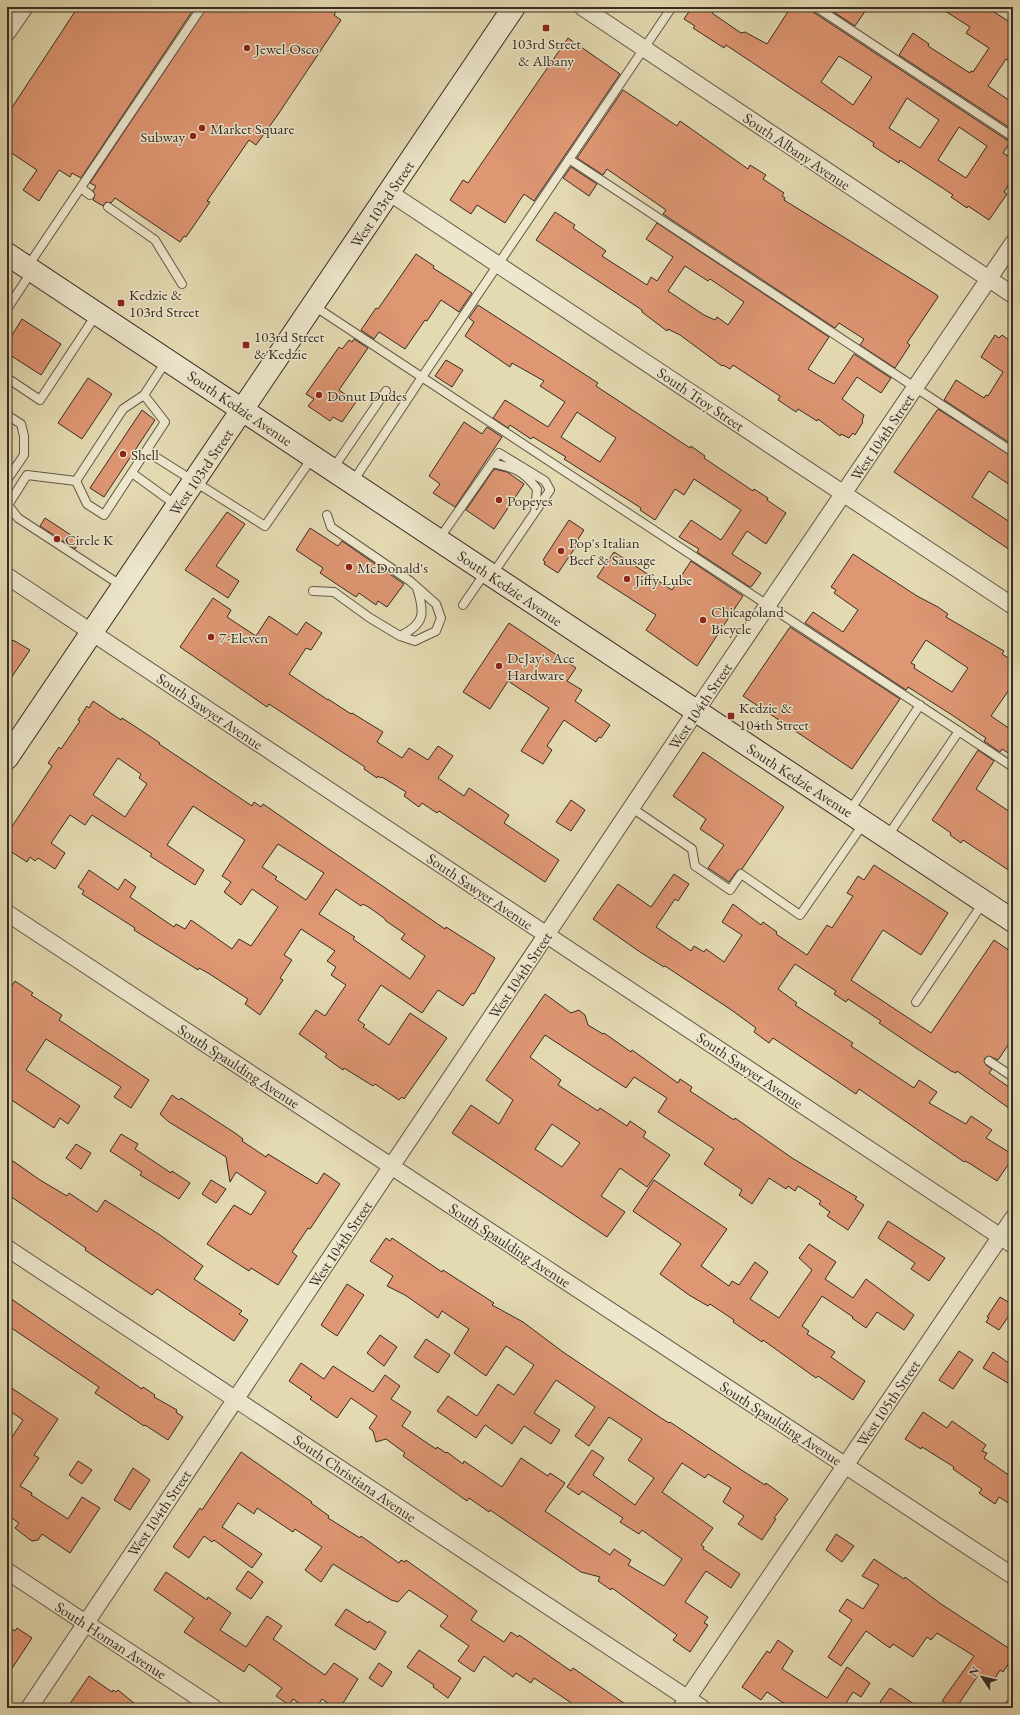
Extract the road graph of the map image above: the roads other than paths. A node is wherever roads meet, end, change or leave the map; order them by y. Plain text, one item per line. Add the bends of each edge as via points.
1 (25, 7) edge
2 (202, 7) edge
3 (514, 7) edge
4 (582, 7) edge
5 (672, 7) edge
6 (816, 7) edge
7 (7, 33) edge
8 (644, 48) junction
9 (1013, 137) edge
10 (569, 159) junction
11 (81, 188) junction
12 (390, 193) junction
13 (90, 195) dead end
14 (108, 207) dead end
15 (1013, 243) edge
16 (7, 254) edge
17 (498, 264) junction
18 (30, 269) junction
19 (989, 279) junction
20 (182, 284) dead end
21 (1013, 295) edge
22 (314, 306) junction
23 (7, 309) edge
24 (97, 313) junction
25 (167, 360) junction
26 (422, 377) junction
27 (7, 378) edge
28 (916, 387) junction
29 (386, 391) dead end
30 (144, 395) junction
31 (243, 410) junction
32 (7, 415) edge
33 (146, 451) junction
34 (1013, 452) edge
35 (312, 457) junction
36 (492, 463) junction
37 (332, 470) junction
38 (132, 473) junction
39 (7, 480) edge
40 (76, 481) junction
41 (195, 481) junction
42 (352, 484) junction
43 (844, 494) junction
44 (178, 506) junction
45 (535, 513) junction
46 (327, 515) dead end
47 (438, 541) junction
48 (488, 574) junction
49 (7, 576) edge
50 (123, 586) junction
51 (417, 587) junction
52 (313, 591) dead end
53 (463, 605) dead end
54 (768, 605) junction
55 (1013, 606) edge
56 (92, 632) junction
57 (400, 636) junction
58 (920, 705) junction
59 (696, 711) junction
60 (959, 731) junction
61 (10, 747) edge
62 (1013, 767) edge
63 (632, 808) junction
64 (856, 817) junction
65 (887, 838) junction
66 (984, 902) junction
67 (7, 913) edge
68 (1013, 921) edge
69 (546, 935) junction
70 (916, 1002) dead end
71 (990, 1061) dead end
72 (1011, 1073) edge
73 (392, 1167) junction
74 (1013, 1218) edge
75 (1007, 1241) edge
76 (7, 1248) edge
77 (236, 1399) junction
78 (846, 1466) junction
79 (7, 1571) edge
80 (1013, 1576) edge
81 (86, 1623) junction
82 (685, 1703) edge
83 (29, 1708) edge
84 (214, 1708) edge
85 (702, 1708) edge

1 - 7 street
2 - 11 lane
3 - 12 main road, West 103rd Street
4 - 8 street, South Albany Avenue
5 - 8 lane
6 - 9 lane
8 - 10 lane
8 - 19 street, South Albany Avenue
10 - 17 lane
10 - 28 lane
11 - 13 lane
11 - 18 lane
12 - 17 street, South Troy Street
12 - 22 main road, West 103rd Street
14 - 20 lane via 155,240
15 - 19 street, West 104th Street
16 - 18 main road, South Kedzie Avenue
17 - 26 lane
17 - 43 street, South Troy Street
18 - 23 lane
18 - 24 main road, South Kedzie Avenue
19 - 21 street, South Albany Avenue
19 - 28 street, West 104th Street
22 - 26 lane
22 - 31 main road, West 103rd Street
24 - 25 main road, South Kedzie Avenue
24 - 27 lane via 40,400
25 - 30 lane
25 - 31 main road, South Kedzie Avenue
26 - 42 lane
26 - 54 lane
28 - 34 lane
28 - 43 street, West 104th Street
29 - 37 lane
30 - 33 lane via 165,422
30 - 40 lane via 123,409
31 - 35 main road, South Kedzie Avenue
31 - 41 main road, West 103rd Street
32 - 39 lane via 21,424 24,436 24,455
33 - 38 lane
33 - 41 lane
35 - 37 main road, South Kedzie Avenue
35 - 41 lane via 265,526
36 - 45 lane via 515,468 530,479 537,489
36 - 45 lane via 499,453 545,481 550,490
36 - 47 lane
37 - 42 main road, South Kedzie Avenue
38 - 40 lane via 104,515 88,504
38 - 44 lane
40 - 50 lane via 27,475 8,505 18,518
41 - 44 main road, West 103rd Street
42 - 47 main road, South Kedzie Avenue
43 - 54 street, West 104th Street
43 - 55 street, South Troy Street
44 - 50 main road, West 103rd Street
45 - 48 lane
46 - 51 lane via 331,527
47 - 48 main road, South Kedzie Avenue
48 - 53 lane
48 - 59 main road, South Kedzie Avenue
49 - 56 street, South Sawyer Avenue
50 - 56 main road, West 103rd Street
51 - 57 lane via 423,605 422,617 413,630
51 - 57 lane via 436,604 441,618 436,631 416,641
52 - 57 lane via 334,592
54 - 58 lane
54 - 59 street, West 104th Street
56 - 61 main road, West 103rd Street
56 - 69 street, South Sawyer Avenue
58 - 60 lane
58 - 64 lane
59 - 63 street, West 104th Street
59 - 64 main road, South Kedzie Avenue
60 - 62 lane
60 - 65 lane
63 - 64 lane via 692,849 695,866 730,890 741,874 800,915
63 - 69 street, West 104th Street
64 - 65 main road, South Kedzie Avenue
65 - 66 main road, South Kedzie Avenue
66 - 68 main road, South Kedzie Avenue
66 - 70 lane
67 - 73 street, South Spaulding Avenue
69 - 73 street, West 104th Street
69 - 75 street, South Sawyer Avenue
71 - 72 lane
73 - 77 street, West 104th Street
73 - 78 street, South Spaulding Avenue
74 - 75 street, West 105th Street
75 - 78 street, West 105th Street
76 - 77 street, South Christiana Avenue
77 - 81 street, West 104th Street
77 - 82 street, South Christiana Avenue
78 - 80 street, South Spaulding Avenue
78 - 82 street, West 105th Street
79 - 81 street, South Homan Avenue
81 - 83 street, West 104th Street
81 - 84 street, South Homan Avenue
82 - 85 street, South Christiana Avenue

